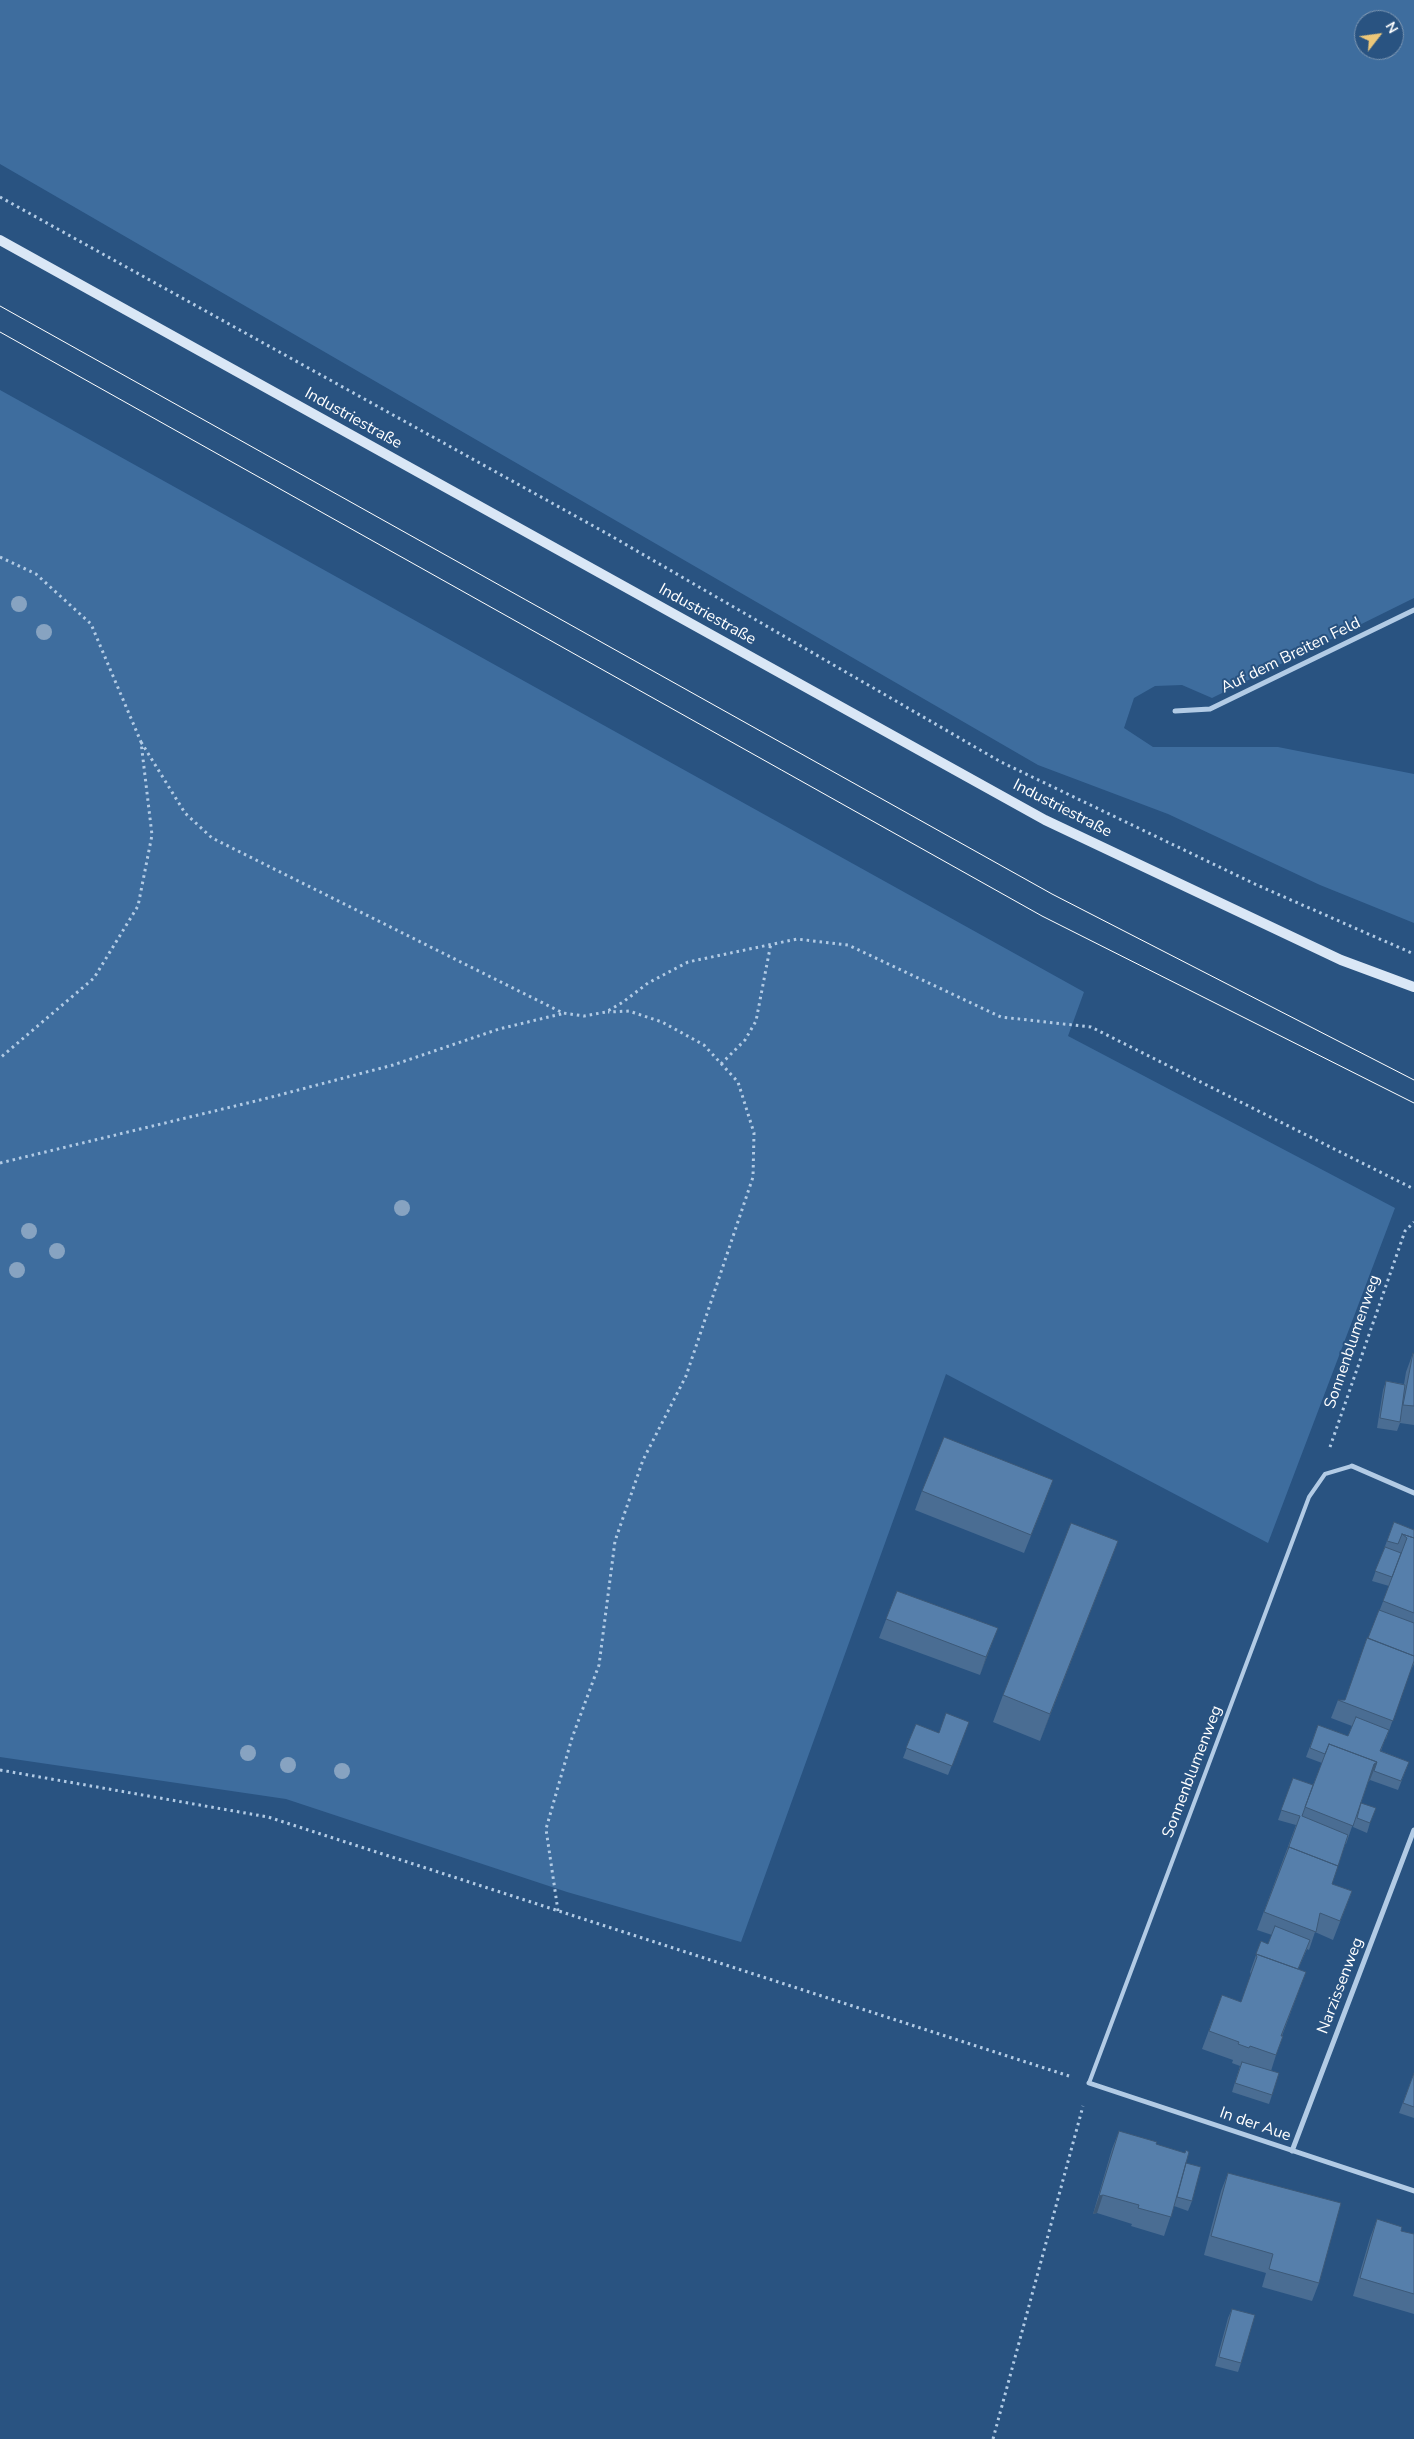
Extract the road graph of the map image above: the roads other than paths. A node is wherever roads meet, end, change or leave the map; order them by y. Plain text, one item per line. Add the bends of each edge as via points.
1 (0, 240) edge
2 (1414, 610) edge
3 (1175, 711) dead end
4 (1414, 987) edge
5 (1352, 1466) joint
6 (1414, 1493) edge
7 (1414, 1830) edge
8 (1089, 2083) joint
9 (1292, 2151) junction
10 (1414, 2191) edge

1 - 4 main road, Industriestraße via 1045,820 1341,960
2 - 3 street, Auf dem Breiten Feld via 1210,709
5 - 6 street
5 - 8 lane, Sonnenblumenweg via 1325,1474 1309,1497
7 - 9 street, Narzissenweg
8 - 9 street, In der Aue
9 - 10 street, In der Aue

